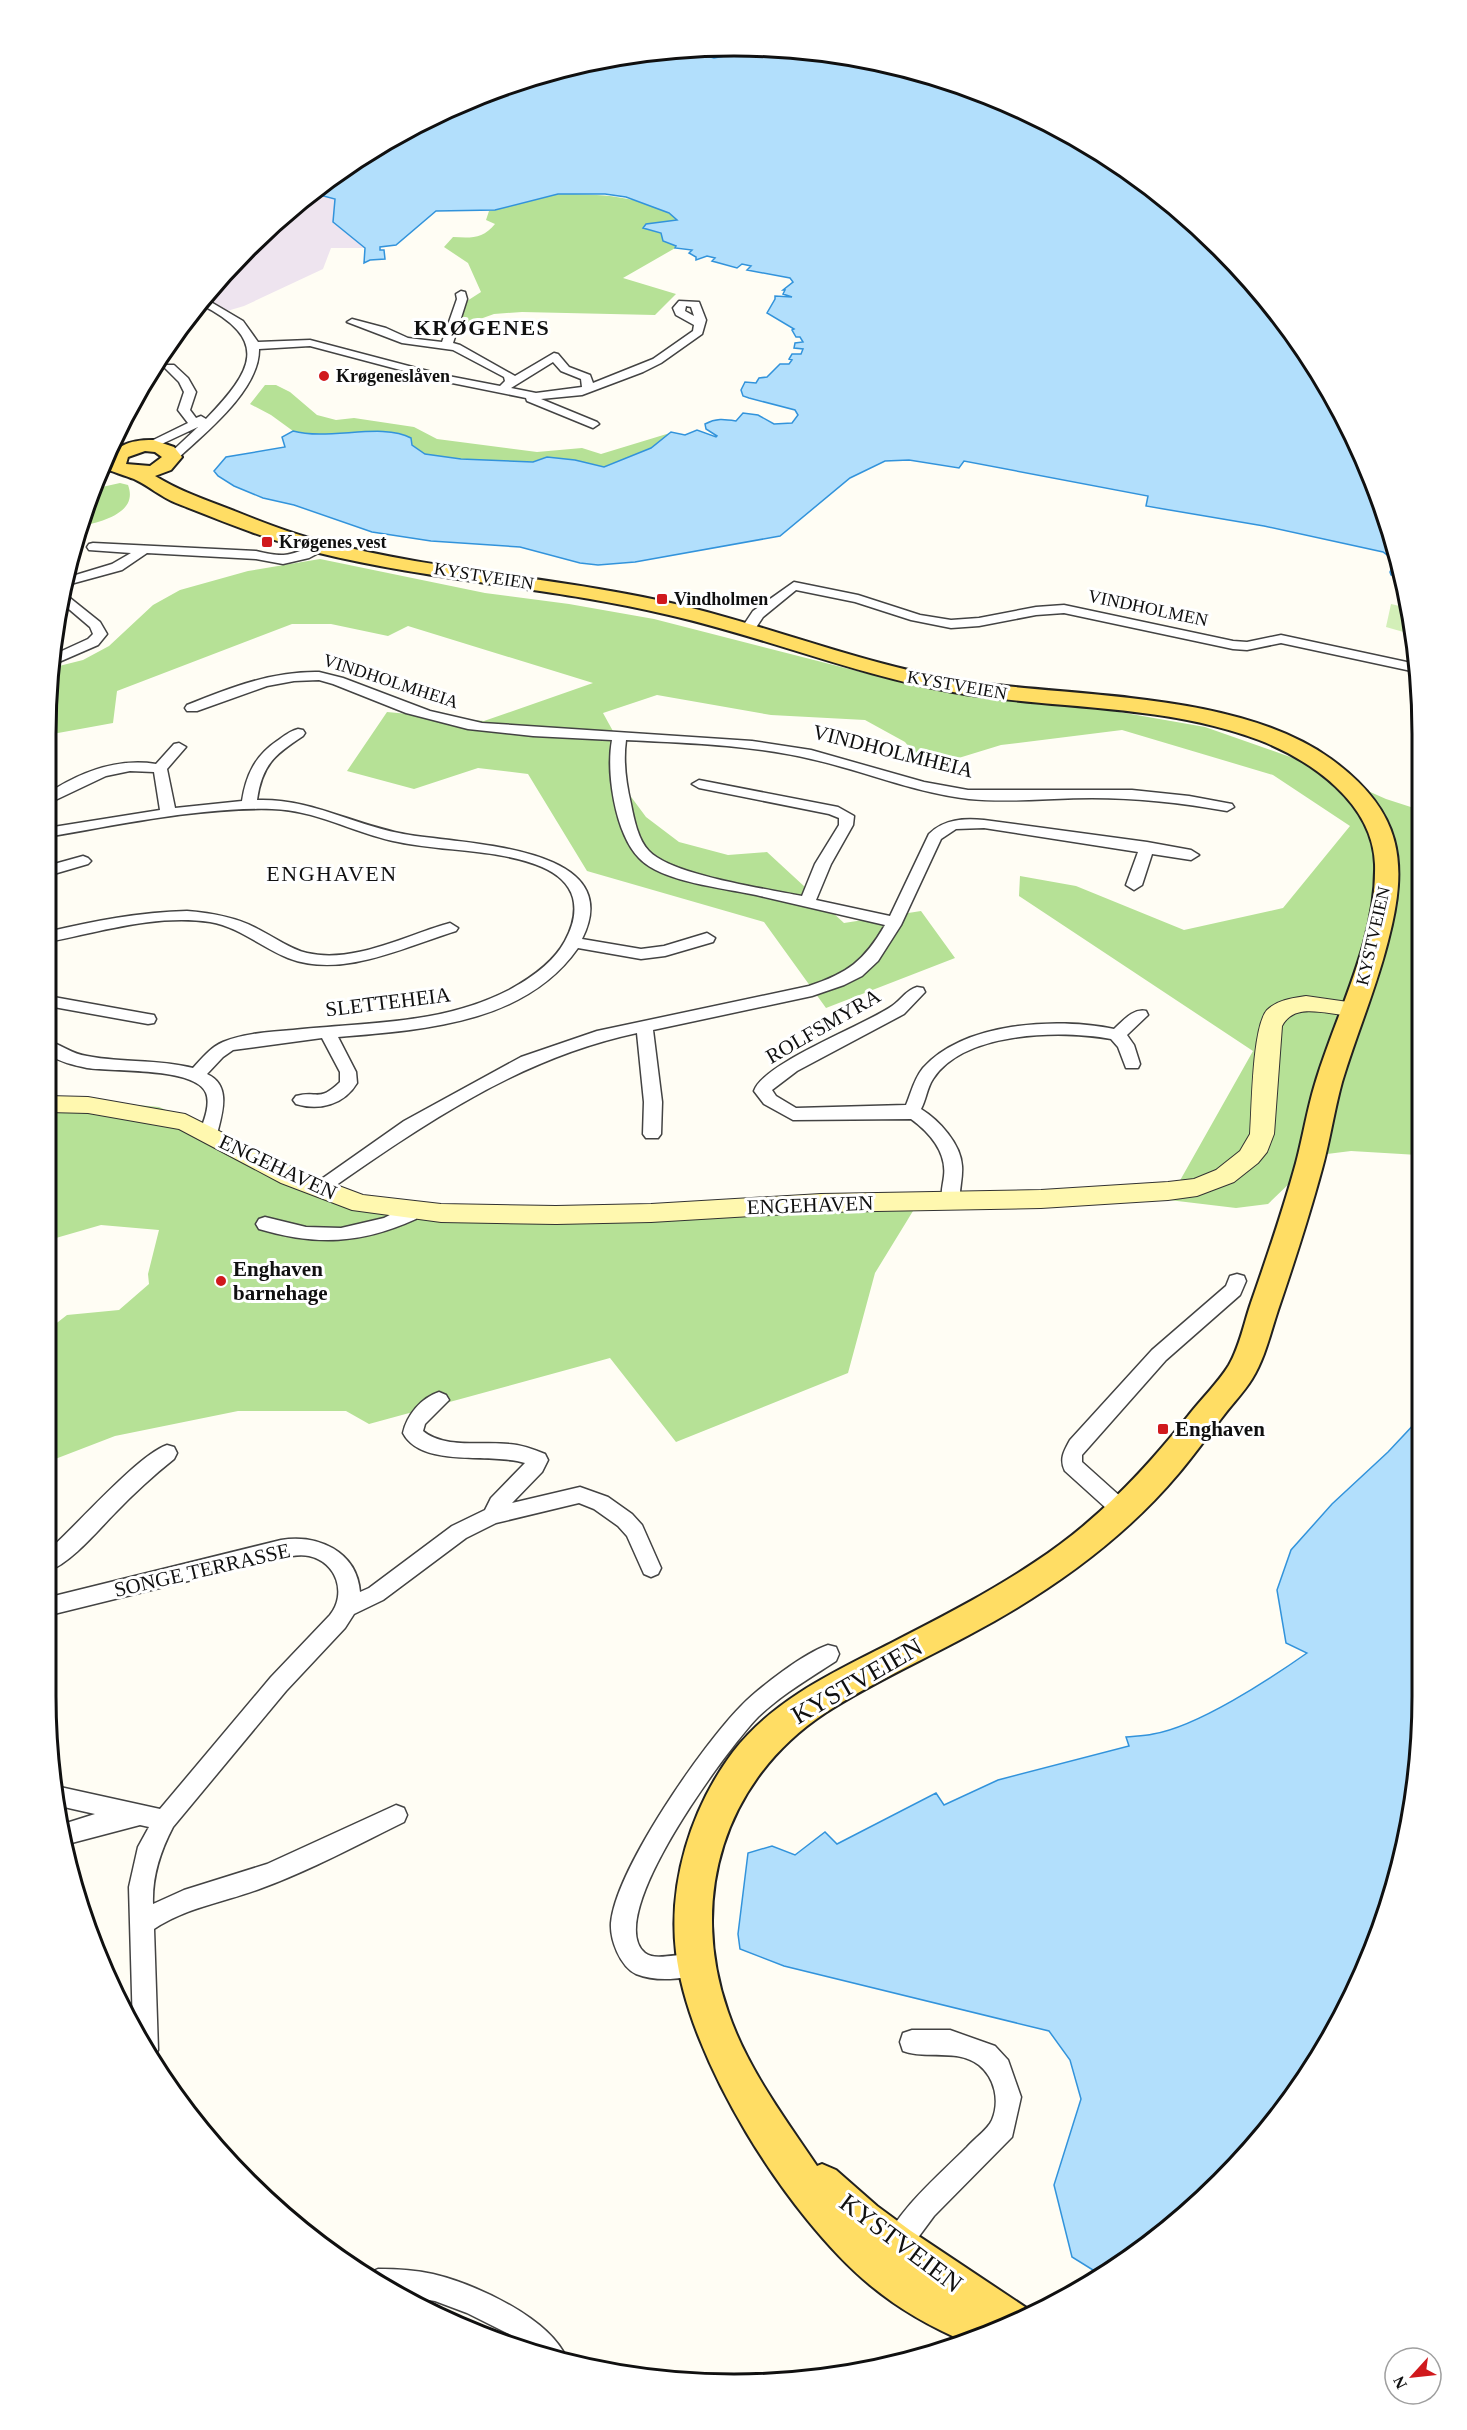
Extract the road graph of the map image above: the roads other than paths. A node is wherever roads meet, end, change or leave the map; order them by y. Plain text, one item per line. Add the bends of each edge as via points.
1 (461, 294) dead end
2 (209, 305) edge
3 (352, 322) dead end
4 (700, 324) dead end
5 (447, 344) junction
6 (254, 346) junction
7 (170, 367) dead end
8 (511, 382) junction
9 (588, 388) junction
10 (501, 391) junction
11 (521, 395) junction
12 (227, 402) junction
13 (195, 424) junction
14 (593, 424) dead end
15 (123, 454) edge
16 (169, 460) junction
17 (136, 472) junction
18 (196, 502) junction
19 (93, 547) dead end
20 (322, 548) junction
21 (145, 549) junction
22 (74, 579) edge
23 (69, 602) edge
24 (748, 630) junction
25 (60, 657) edge
26 (1408, 666) edge
27 (192, 708) dead end
28 (298, 733) dead end
29 (620, 736) junction
30 (179, 747) dead end
31 (160, 769) junction
32 (699, 784) dead end
33 (56, 794) edge
34 (249, 805) junction
35 (1227, 807) dead end
36 (168, 813) junction
37 (56, 832) edge
38 (1147, 847) junction
39 (1191, 855) dead end
40 (83, 861) dead end
41 (56, 868) edge
42 (1134, 885) dead end
43 (808, 901) junction
44 (894, 922) junction
45 (450, 928) dead end
46 (56, 934) edge
47 (707, 938) dead end
48 (572, 942) junction
49 (917, 992) dead end
50 (56, 1002) edge
51 (1354, 1009) junction
52 (1140, 1015) dead end
53 (148, 1019) dead end
54 (644, 1026) junction
55 (330, 1033) junction
56 (1117, 1035) junction
57 (56, 1054) edge
58 (1132, 1064) dead end
59 (197, 1074) junction
60 (302, 1100) dead end
61 (56, 1104) edge
62 (911, 1111) junction
63 (208, 1134) junction
64 (652, 1134) dead end
65 (320, 1189) junction
66 (951, 1200) junction
67 (411, 1210) junction
68 (265, 1224) dead end
69 (1237, 1281) dead end
70 (439, 1400) dead end
71 (167, 1453) dead end
72 (1124, 1512) junction
73 (492, 1516) junction
74 (56, 1556) edge
75 (651, 1568) dead end
76 (56, 1605) edge
77 (347, 1608) junction
78 (828, 1654) dead end
79 (63, 1797) edge
80 (140, 1815) junction
81 (396, 1815) dead end
82 (165, 1820) junction
83 (70, 1832) edge
84 (143, 1923) junction
85 (695, 1964) junction
86 (146, 2035) edge
87 (912, 2042) dead end
88 (888, 2257) junction
89 (391, 2282) edge
90 (1003, 2319) edge
91 (982, 2327) edge
92 (539, 2346) edge

1 - 5 street
2 - 6 street via 230,316
3 - 5 street via 406,341
4 - 9 street via 698,332 657,361
5 - 8 street via 504,372
6 - 10 street via 310,343
6 - 12 street via 251,369
7 - 13 street via 188,386 184,410
8 - 9 street via 554,356 565,369 586,377
8 - 10 street
9 - 11 street via 567,394
10 - 11 street
11 - 14 street
12 - 13 street
12 - 16 street
13 - 15 street
15 - 16 main road via 162,447
15 - 17 main road, KYSTVEIEN
16 - 17 main road via 150,471
16 - 18 main road, KYSTVEIEN via 179,486
17 - 18 main road, KYSTVEIEN via 182,499
18 - 20 main road, KYSTVEIEN via 263,530
19 - 21 street
20 - 21 street via 281,561 256,555
20 - 24 main road, KYSTVEIEN via 616,597
21 - 22 street via 117,567
23 - 25 street via 100,634 93,642
24 - 26 street, VINDHOLMEN via 758,614 794,586 858,599 927,621 953,624 1048,608 1064,609 1233,645 1252,646 1281,639
24 - 51 main road, KYSTVEIEN via 859,664 953,686 1214,718 1273,737 1316,759 1366,805 1386,847 1382,908
27 - 29 street, VINDHOLMHEIA via 251,686 313,676 334,679 383,700 465,724
28 - 34 street via 258,765
29 - 35 street, VINDHOLMHEIA via 729,742 789,750 965,794 1137,794 1182,797
29 - 43 street via 617,759 621,790 633,838 646,857 686,875
30 - 31 street
31 - 33 street via 116,768 70,784
31 - 36 street
32 - 43 street via 847,816
34 - 36 street, SLETTEHEIA
34 - 48 street, SLETTEHEIA via 282,805 312,811 392,837 499,853 549,865 576,887 584,905
36 - 37 street, SLETTEHEIA
38 - 39 street
38 - 42 street
38 - 44 street via 984,824 956,824 934,837
40 - 41 street
43 - 44 street
44 - 54 street via 873,958 840,981 787,998
45 - 46 street via 357,955 322,960 291,954 231,922 203,916 130,921
47 - 48 street via 641,954
48 - 55 street, SLETTEHEIA via 542,978 479,1010 416,1025
49 - 62 street, ROLFSMYRA via 898,1010 792,1067 763,1091 793,1114
50 - 53 street
51 - 66 street, ENGEHAVEN via 1290,1005 1273,1016 1262,1134 1249,1157 1225,1176 1197,1187 1168,1191
51 - 72 main road, KYSTVEIEN via 1338,1093 1313,1150 1294,1220 1242,1370 1167,1465
52 - 56 street
54 - 64 street via 653,1102
54 - 65 street via 597,1036 527,1061 410,1125
55 - 59 street, SLETTEHEIA via 228,1046
55 - 60 street via 349,1083 330,1099
56 - 58 street via 1126,1045
56 - 62 street via 1028,1030 992,1036 942,1059 927,1074
57 - 59 street via 91,1065 176,1069
59 - 63 street via 215,1090
61 - 63 street, ENGEHAVEN via 150,1115 185,1122
62 - 66 street via 935,1132 953,1162
63 - 65 street, ENGEHAVEN
65 - 67 street, ENGEHAVEN via 361,1204
66 - 67 street, ENGEHAVEN via 556,1215
67 - 68 street via 403,1218 382,1226 323,1236
69 - 72 street via 1233,1290 1159,1355 1072,1455 1072,1465
70 - 73 street via 416,1420 413,1434 417,1440 450,1448 531,1455 538,1460
71 - 74 street
72 - 85 main road, KYSTVEIEN via 1041,1578 824,1695 794,1715 749,1758 726,1790 705,1838 692,1903
73 - 75 street via 580,1495 626,1520
73 - 77 street via 459,1532 376,1594
76 - 77 street, SONGE TERRASSE via 296,1547 313,1548 338,1563 348,1578
77 - 82 street via 292,1667
78 - 85 street, KYSTVEIEN via 759,1704 724,1738 656,1844 631,1892 623,1923 629,1950 638,1962 657,1967
79 - 80 street
80 - 82 street
80 - 83 street
81 - 84 street via 257,1880 170,1906
82 - 84 street via 144,1868
84 - 86 street
85 - 88 main road, KYSTVEIEN via 707,2013 722,2049 765,2125 821,2207 849,2238
87 - 88 street via 950,2042 986,2055 999,2069 1009,2097 1003,2128 925,2207
88 - 90 main road, KYSTVEIEN
88 - 91 main road, KYSTVEIEN via 914,2293 968,2324
89 - 92 street via 435,2288 472,2302 520,2326

